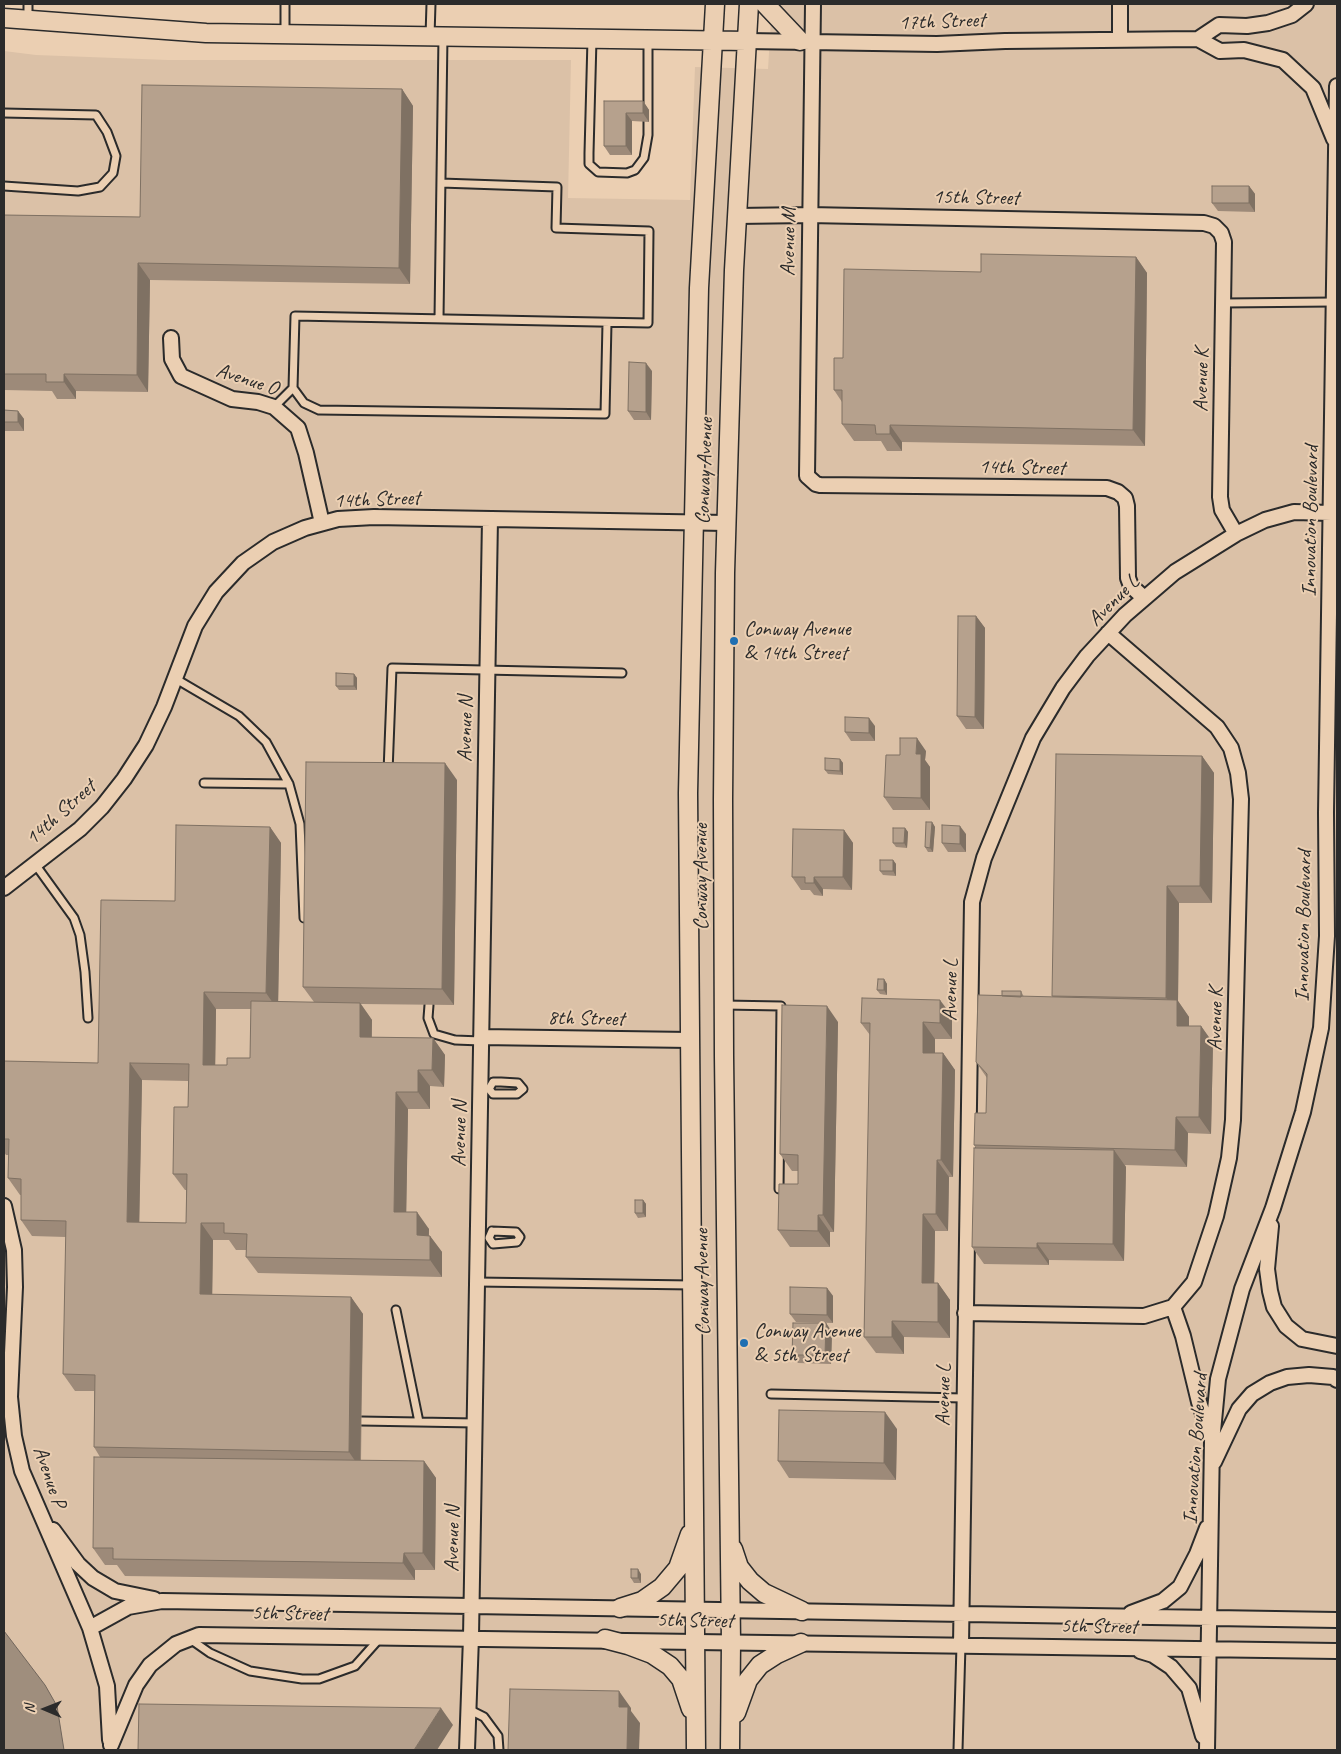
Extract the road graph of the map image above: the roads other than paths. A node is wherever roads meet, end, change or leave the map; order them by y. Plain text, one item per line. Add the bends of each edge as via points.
1 (286, 4) edge
2 (431, 4) edge
3 (715, 4) edge
4 (749, 4) edge
5 (765, 4) edge
6 (813, 4) edge
7 (1120, 4) edge
8 (1306, 4) edge
9 (28, 12) edge
10 (4, 18) edge
11 (285, 34) junction
12 (437, 36) junction
13 (592, 38) junction
14 (1198, 38) junction
15 (648, 39) junction
16 (1120, 39) junction
17 (712, 40) junction
18 (747, 41) junction
19 (806, 41) junction
20 (1337, 86) edge
21 (4, 113) edge
22 (1336, 146) edge
23 (441, 183) junction
24 (4, 186) edge
25 (809, 214) junction
26 (737, 216) junction
27 (1214, 226) joint
28 (1336, 235) edge
29 (1334, 302) junction
30 (1223, 303) junction
31 (439, 318) junction
32 (607, 323) junction
33 (171, 338) dead end
34 (1335, 365) edge
35 (293, 388) junction
36 (274, 407) junction
37 (811, 480) joint
38 (1331, 513) junction
39 (490, 519) junction
40 (693, 522) junction
41 (322, 523) junction
42 (726, 523) junction
43 (1236, 534) junction
44 (1143, 597) junction
45 (1108, 633) junction
46 (487, 670) junction
47 (622, 673) dead end
48 (176, 679) junction
49 (388, 779) edge
50 (204, 783) dead end
51 (289, 784) junction
52 (1332, 818) edge
53 (1332, 846) edge
54 (35, 864) junction
55 (4, 888) edge
56 (304, 918) edge
57 (429, 1005) edge
58 (724, 1005) junction
59 (88, 1018) dead end
60 (481, 1039) junction
61 (690, 1040) junction
62 (779, 1188) edge
63 (4, 1206) edge
64 (1273, 1208) junction
65 (477, 1282) junction
66 (692, 1285) junction
67 (1174, 1307) junction
68 (396, 1310) dead end
69 (965, 1313) junction
70 (1337, 1345) edge
71 (1337, 1380) edge
72 (771, 1394) dead end
73 (964, 1398) junction
74 (361, 1421) dead end
75 (419, 1422) junction
76 (475, 1422) junction
77 (1212, 1442) junction
78 (1212, 1467) junction
79 (36, 1505) junction
80 (1211, 1518) junction
81 (694, 1520) junction
82 (730, 1541) junction
83 (162, 1601) junction
84 (472, 1606) junction
85 (620, 1608) junction
86 (695, 1609) junction
87 (731, 1610) junction
88 (802, 1611) junction
89 (961, 1614) junction
90 (1121, 1616) junction
91 (1209, 1618) junction
92 (1337, 1620) edge
93 (90, 1628) junction
94 (382, 1636) junction
95 (471, 1637) junction
96 (190, 1638) junction
97 (605, 1639) junction
98 (696, 1641) junction
99 (731, 1642) junction
100 (801, 1643) junction
101 (961, 1646) junction
102 (1129, 1647) junction
103 (1209, 1648) junction
104 (1337, 1651) edge
105 (468, 1709) junction
106 (696, 1725) junction
107 (730, 1744) edge
108 (111, 1748) edge
109 (467, 1750) edge
110 (499, 1750) edge
111 (696, 1750) edge
112 (958, 1750) edge
113 (1207, 1750) edge

1 - 11 lane
2 - 12 lane
3 - 17 street, Conway Avenue
4 - 18 street, Conway Avenue
5 - 19 street
6 - 19 street, Avenue M
7 - 16 street
8 - 14 street via 1292,15 1247,26 1219,25
9 - 10 street
9 - 11 street via 206,33
11 - 12 street
12 - 13 street
12 - 23 lane
13 - 15 street
13 - 15 lane via 589,164 598,172 627,173 635,170 644,158 648,135
14 - 16 street, 17th Street
14 - 22 street via 1220,51 1244,50 1283,60 1313,88
15 - 17 street
16 - 19 street, 17th Street via 937,44
17 - 18 street
17 - 40 street, Conway Avenue via 699,288
18 - 19 street, 17th Street
18 - 26 street, Conway Avenue
19 - 25 street, Avenue M
20 - 22 street, Innovation Boulevard
21 - 24 lane via 96,115 116,156 113,173 100,187 78,191
22 - 28 street, Innovation Boulevard
23 - 31 lane
23 - 32 lane via 557,186 556,228 649,231 648,323
25 - 26 street, 15th Street
25 - 27 street, 15th Street via 1204,223
25 - 37 street, Avenue M via 807,471
26 - 42 street, Conway Avenue
27 - 30 street, Avenue K via 1224,242
28 - 29 street, Innovation Boulevard
29 - 30 lane
29 - 34 street, Innovation Boulevard
30 - 43 street, Avenue K via 1220,497 1222,510
31 - 32 lane
31 - 35 lane via 295,316
32 - 35 lane via 605,414 319,410 304,403
33 - 36 street, Avenue O via 172,359 182,376 232,398
34 - 38 street, Innovation Boulevard
35 - 36 lane
36 - 41 street, Avenue O via 298,428
37 - 44 street, 14th Street via 820,485 1107,488 1125,498 1128,578
38 - 43 street, Avenue L via 1294,512 1265,520
38 - 52 street, Innovation Boulevard
39 - 40 street, 14th Street
39 - 41 street, 14th Street via 374,517
39 - 46 street, Avenue N
40 - 42 street, 14th Street
40 - 61 street, Conway Avenue via 688,793
41 - 48 street, 14th Street via 273,542 243,563 216,592 195,626
42 - 58 street, Conway Avenue
43 - 44 street, Avenue L via 1175,572
44 - 45 street, Avenue L
45 - 67 street, Avenue K via 1217,726 1231,748 1241,799 1233,1120 1229,1158 1216,1216 1197,1274 1185,1296
45 - 69 street, Avenue L via 1063,688 1033,738 984,858 972,902
46 - 47 lane
46 - 49 lane via 392,668
46 - 60 street, Avenue N
48 - 51 lane via 239,716 266,742
48 - 54 street, 14th Street via 146,745 124,779 80,829
50 - 51 lane
51 - 56 lane via 300,824
52 - 53 street, Innovation Boulevard
53 - 64 street, Innovation Boulevard via 1321,1028 1303,1112
54 - 55 street, 14th Street
54 - 59 lane via 74,918 80,935
57 - 60 lane via 428,1018 434,1034 455,1040
58 - 62 lane via 781,1006
58 - 82 street, Conway Avenue
60 - 61 street, 8th Street
60 - 65 street, Avenue N via 485,1089 484,1238
61 - 66 street, Conway Avenue
63 - 79 street, Avenue P via 14,1250 10,1397 14,1436 22,1471
64 - 70 street via 1267,1269 1274,1307 1286,1326 1302,1339
64 - 77 street, Innovation Boulevard via 1242,1289 1218,1379
65 - 66 lane
65 - 76 street, Avenue N
66 - 81 street, Conway Avenue
67 - 69 street via 1144,1316
67 - 77 street
68 - 75 lane
69 - 73 street, Avenue L
71 - 78 street via 1309,1375 1287,1377 1252,1394 1239,1409
72 - 73 lane
73 - 89 street, Avenue L
74 - 75 lane
75 - 76 lane
76 - 84 street, Avenue N
77 - 78 street, Innovation Boulevard
78 - 80 street, Innovation Boulevard
79 - 83 street via 78,1564 93,1578 116,1591
79 - 93 street, Avenue P
80 - 90 street via 1198,1554 1180,1587 1164,1601
80 - 91 street, Innovation Boulevard
81 - 85 street via 678,1568 662,1587 642,1601
81 - 86 street, Conway Avenue
82 - 87 street, Conway Avenue
82 - 88 street via 740,1567 750,1581 764,1593
83 - 84 street, 5th Street
83 - 93 street, 5th Street via 128,1607
84 - 85 street, 5th Street
84 - 95 street, Avenue N
85 - 86 street, 5th Street
86 - 87 street, 5th Street
86 - 98 street, Conway Avenue
87 - 88 street, 5th Street
87 - 99 street, Conway Avenue
88 - 89 street, 5th Street
89 - 90 street, 5th Street
89 - 101 street, Avenue L
90 - 91 street, 5th Street
91 - 92 street, 5th Street
91 - 103 street, Innovation Boulevard
93 - 108 street, Avenue P via 107,1686
94 - 95 street, 5th Street
94 - 96 street, 5th Street via 228,1633
94 - 96 lane via 354,1666 319,1679 250,1671 210,1653
95 - 97 street, 5th Street
95 - 105 street, Avenue N
96 - 108 street, 5th Street via 176,1644 150,1665 136,1685
97 - 98 street, 5th Street
97 - 106 street via 652,1654 670,1666 681,1678
98 - 99 street, 5th Street
98 - 106 street, Conway Avenue
99 - 100 street, 5th Street
99 - 107 street, Conway Avenue
100 - 101 street, 5th Street
100 - 107 street via 760,1665 748,1680 738,1703
101 - 102 street, 5th Street
101 - 112 lane
102 - 103 street, 5th Street
102 - 113 street via 1153,1655 1171,1667 1189,1688
103 - 104 street, 5th Street
103 - 113 street, Innovation Boulevard
105 - 109 street, Avenue N
105 - 110 lane via 484,1717 498,1736
106 - 111 street, Conway Avenue

